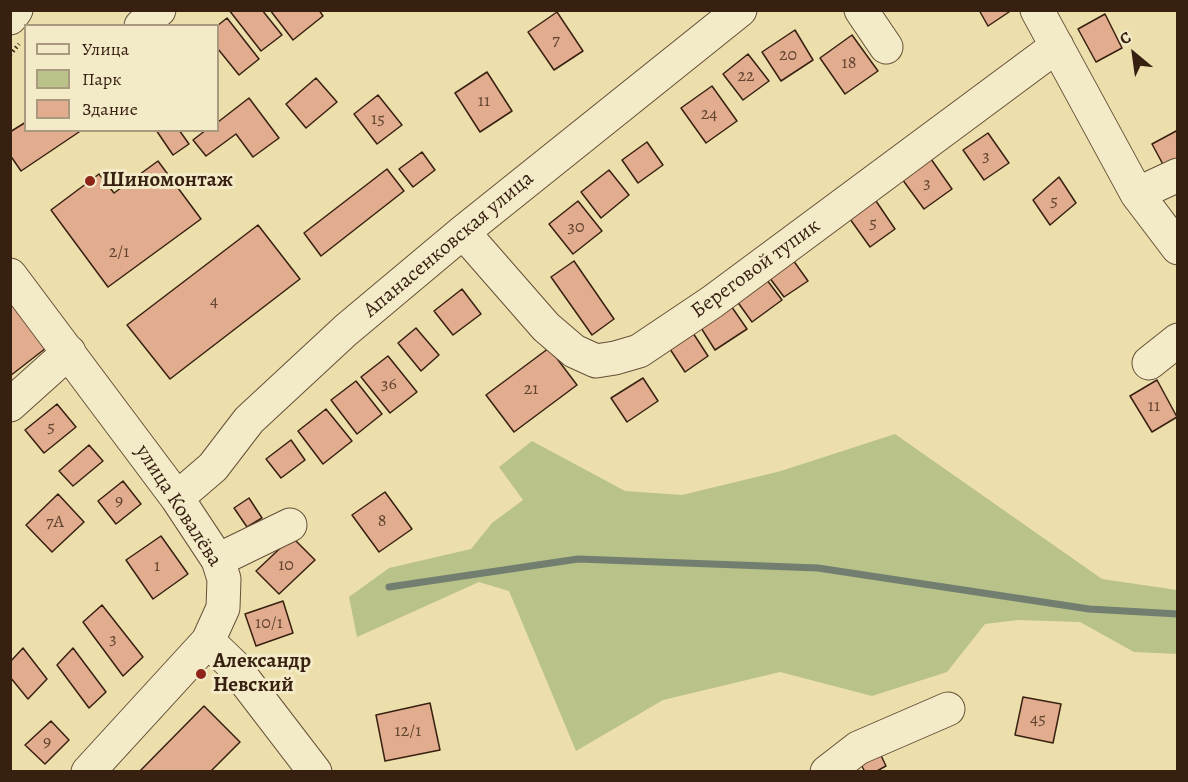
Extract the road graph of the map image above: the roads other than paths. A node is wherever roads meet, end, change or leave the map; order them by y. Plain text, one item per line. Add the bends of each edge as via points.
1 (16, 10) edge
2 (159, 10) edge
3 (740, 10) edge
4 (861, 10) edge
5 (1037, 10) edge
6 (10, 18) edge
7 (143, 24) edge
8 (1057, 46) junction
9 (886, 47) dead end
10 (1178, 176) edge
11 (1137, 194) junction
12 (463, 232) junction
13 (1178, 248) edge
14 (10, 275) edge
15 (1178, 340) edge
16 (69, 352) junction
17 (1149, 363) dead end
18 (10, 405) edge
19 (177, 498) junction
20 (290, 525) dead end
21 (218, 560) junction
22 (208, 641) junction
23 (948, 709) dead end
24 (88, 771) edge
25 (315, 771) edge
26 (827, 771) edge

1 - 6 street
2 - 7 street
3 - 12 street, Апанасенковская улица
4 - 9 street
5 - 8 street
8 - 11 street
8 - 12 street, Береговой тупик via 712,302 639,351 596,361 567,345 546,327
10 - 11 street
11 - 13 street
12 - 19 street, Апанасенковская улица via 346,330 249,420 213,467
14 - 16 street, улица Ковалёва
15 - 17 street
16 - 18 street
16 - 19 street, улица Ковалёва
19 - 21 street, улица Ковалёва
20 - 21 street
21 - 22 street, улица Ковалёва via 224,579 223,608
22 - 24 street, улица Ковалёва
22 - 25 street via 233,665
23 - 26 street via 858,747

